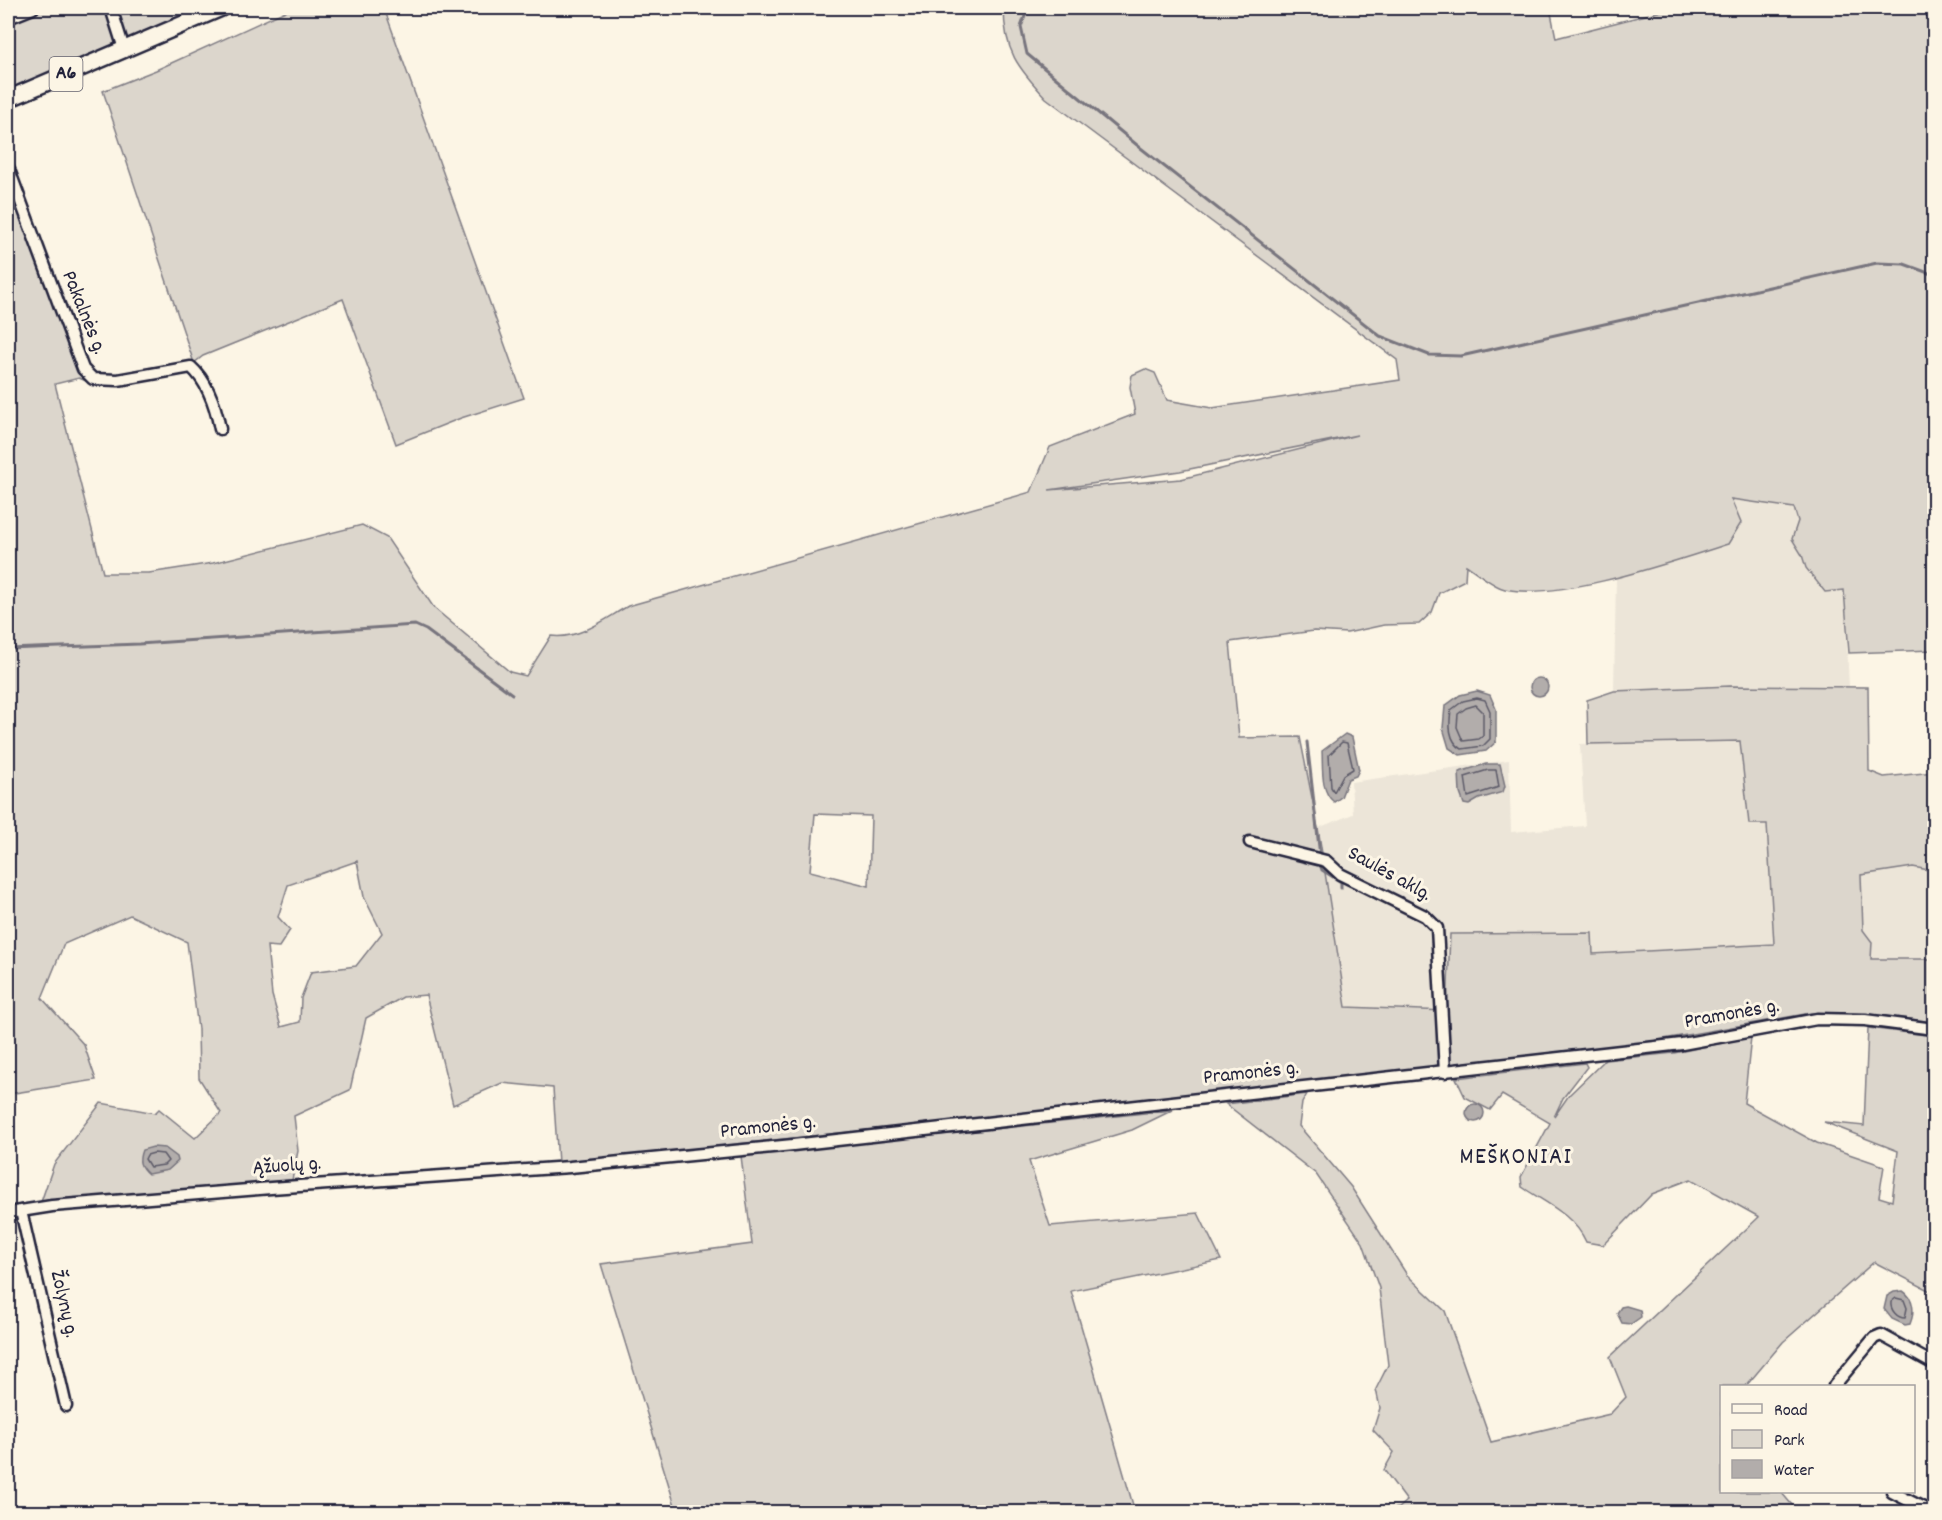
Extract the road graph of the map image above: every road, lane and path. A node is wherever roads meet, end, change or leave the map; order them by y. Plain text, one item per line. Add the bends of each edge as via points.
1 (33, 8) edge
2 (111, 8) edge
3 (221, 8) edge
4 (1933, 8) edge
5 (1935, 12) edge
6 (8, 18) edge
7 (124, 49) junction
8 (8, 99) edge
9 (8, 167) edge
10 (220, 429) dead end
11 (1250, 842) dead end
12 (1935, 1029) edge
13 (1445, 1072) junction
14 (570, 1167) joint
15 (21, 1211) junction
16 (8, 1214) edge
17 (1935, 1364) edge
18 (1835, 1385) edge
19 (66, 1406) dead end
20 (1896, 1493) edge
21 (1931, 1512) edge

1 - 6 street
2 - 7 street
3 - 7 highway, A6
4 - 5 main road
7 - 8 highway, A6
9 - 10 street, Pakalnės g. via 83,369 93,379 118,380 191,368 201,376
11 - 13 street, Saulės aklg. via 1326,861 1340,874 1425,916 1437,928
12 - 13 street, Pramonės g. via 1865,1020 1817,1019 1682,1044
13 - 14 street, Pramonės g.
14 - 15 street, Ąžuolų g.
15 - 16 street, Ąžuolų g.
15 - 19 street, Žolynų g.
17 - 18 street via 1881,1335 1874,1338
20 - 21 street

